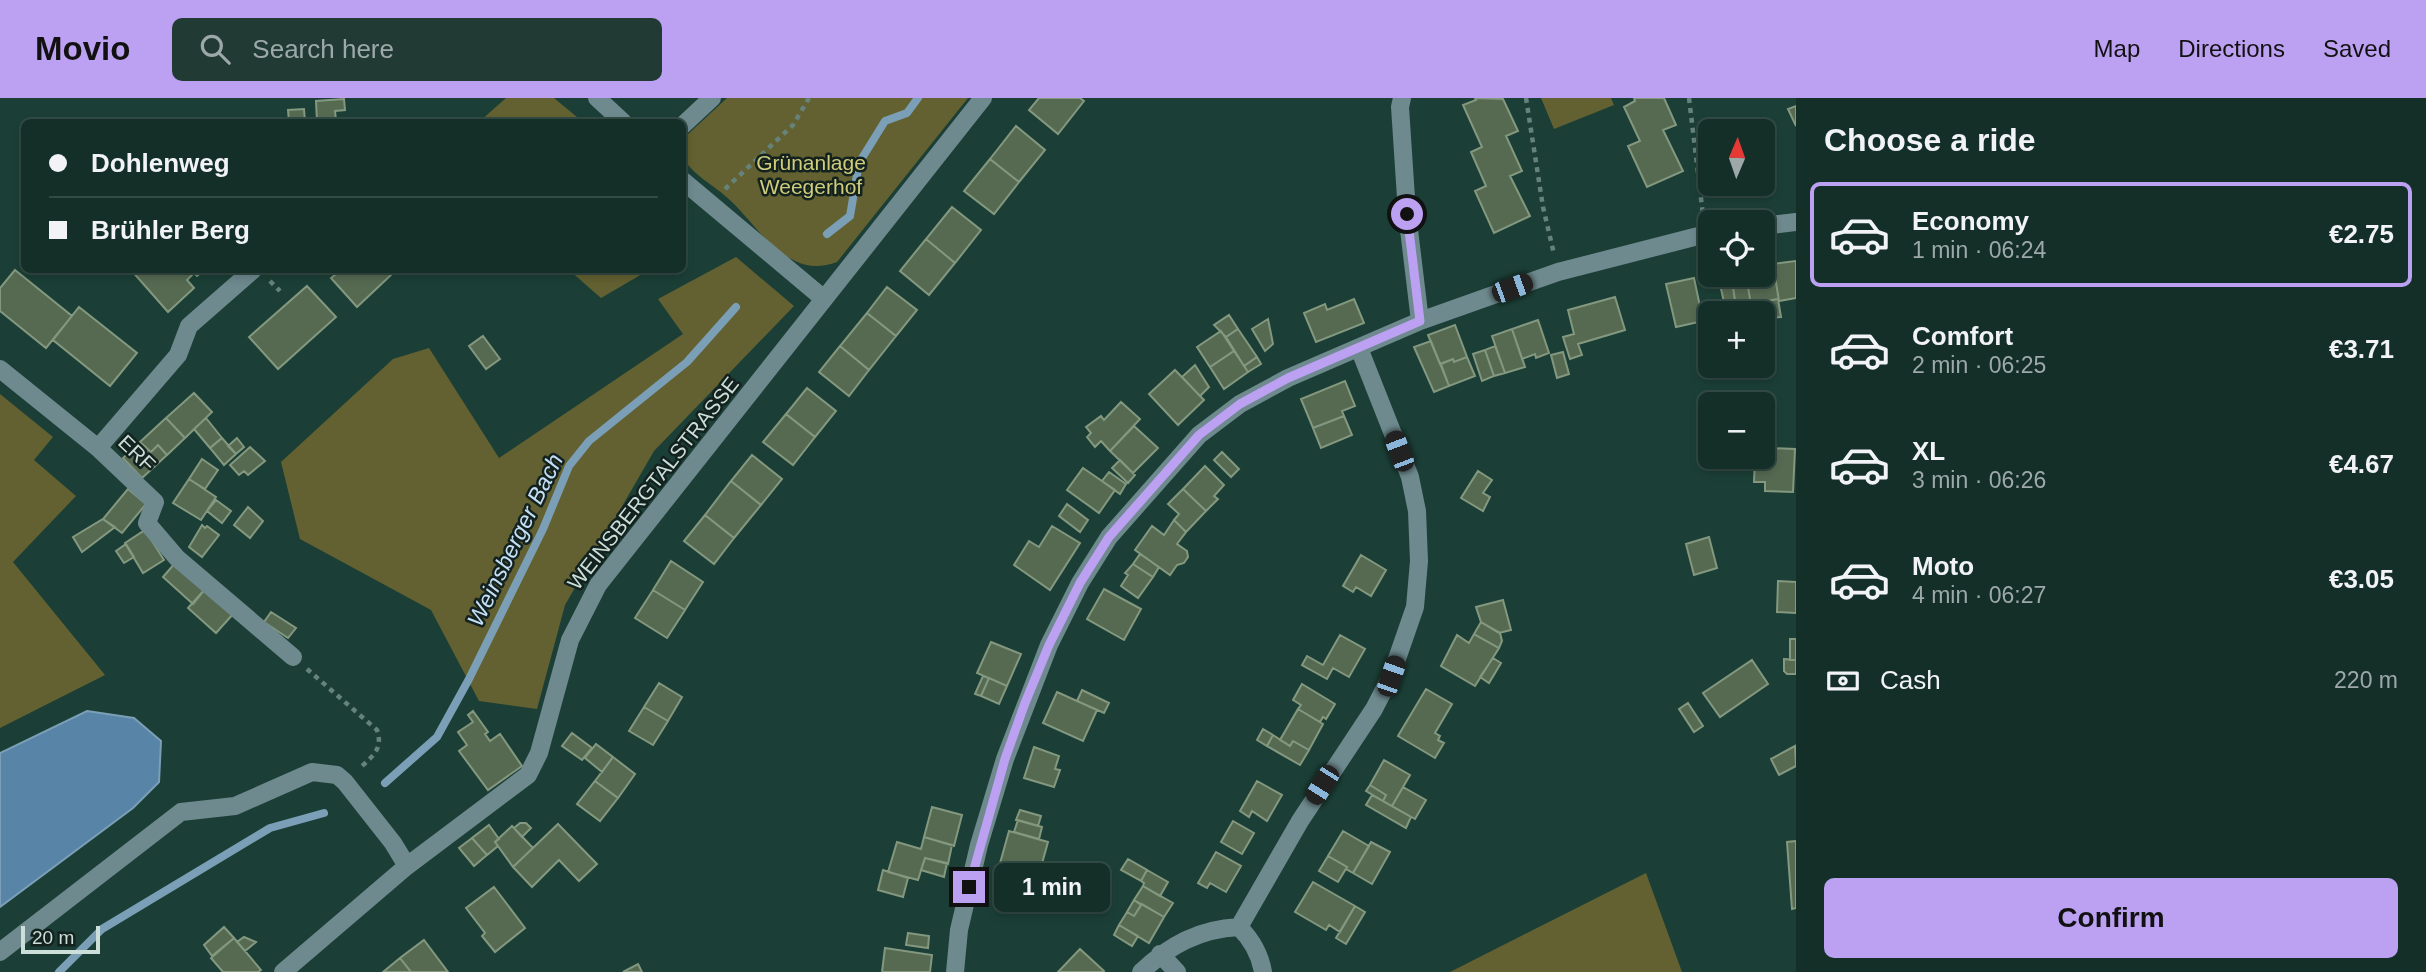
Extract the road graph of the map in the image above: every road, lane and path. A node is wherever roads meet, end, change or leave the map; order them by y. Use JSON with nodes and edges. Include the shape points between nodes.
{"nodes":[{"id":1,"x":597,"y":98,"type":"edge"},
{"id":2,"x":712,"y":98,"type":"edge"},
{"id":3,"x":809,"y":98,"type":"edge"},
{"id":4,"x":983,"y":98,"type":"edge"},
{"id":5,"x":1402,"y":98,"type":"edge"},
{"id":6,"x":1526,"y":98,"type":"edge"},
{"id":7,"x":1689,"y":98,"type":"edge"},
{"id":8,"x":620,"y":119,"type":"edge"},
{"id":9,"x":686,"y":122,"type":"edge"},
{"id":10,"x":745,"y":170,"type":"dead end"},
{"id":11,"x":1698,"y":171,"type":"edge"},
{"id":12,"x":686,"y":183,"type":"edge"},
{"id":13,"x":1796,"y":222,"type":"edge"},
{"id":14,"x":1775,"y":224,"type":"edge"},
{"id":15,"x":1698,"y":236,"type":"edge"},
{"id":16,"x":1558,"y":272,"type":"junction"},
{"id":17,"x":250,"y":273,"type":"edge"},
{"id":18,"x":824,"y":299,"type":"junction"},
{"id":19,"x":1420,"y":321,"type":"junction"},
{"id":20,"x":1360,"y":348,"type":"junction"},
{"id":21,"x":0,"y":369,"type":"edge"},
{"id":22,"x":98,"y":448,"type":"junction"},
{"id":23,"x":293,"y":657,"type":"joint"},
{"id":24,"x":345,"y":782,"type":"junction"},
{"id":25,"x":407,"y":866,"type":"junction"},
{"id":26,"x":1239,"y":927,"type":"junction"},
{"id":27,"x":0,"y":952,"type":"edge"},
{"id":28,"x":1160,"y":954,"type":"junction"},
{"id":29,"x":283,"y":972,"type":"edge"},
{"id":30,"x":955,"y":972,"type":"edge"},
{"id":31,"x":1141,"y":972,"type":"edge"},
{"id":32,"x":1177,"y":972,"type":"edge"},
{"id":33,"x":1263,"y":972,"type":"edge"}],
"edges":[{"from":1,"to":8,"type":"street"},
{"from":2,"to":9,"type":"street"},
{"from":3,"to":10,"type":"path","via":[[793,125]]},
{"from":4,"to":18,"type":"street","name":"WEINSBERGTALSTRASSE"},
{"from":5,"to":19,"type":"street","via":[[1407,214]]},
{"from":6,"to":16,"type":"path"},
{"from":7,"to":11,"type":"path"},
{"from":12,"to":18,"type":"street"},
{"from":13,"to":14,"type":"street"},
{"from":15,"to":16,"type":"street"},
{"from":16,"to":19,"type":"street"},
{"from":17,"to":22,"type":"street","name":"ERF","via":[[189,326],[178,355]]},
{"from":18,"to":25,"type":"street","name":"WEINSBERGTALSTRASSE","via":[[598,585],[570,640],[539,753],[528,775]]},
{"from":19,"to":20,"type":"street"},
{"from":20,"to":26,"type":"street","via":[[1410,477],[1419,561],[1415,607],[1374,709],[1300,821]]},
{"from":20,"to":30,"type":"street","via":[[1240,404],[1199,435],[1109,537],[1049,645],[1005,759],[959,930]]},
{"from":21,"to":22,"type":"street"},
{"from":22,"to":23,"type":"street","name":"ERF","via":[[155,502],[147,523],[177,558]]},
{"from":23,"to":24,"type":"path","via":[[377,730],[378,748]]},
{"from":24,"to":25,"type":"street"},
{"from":24,"to":27,"type":"street","via":[[337,775],[312,772],[235,806],[181,812]]},
{"from":25,"to":29,"type":"street","name":"WEINSBERGTALSTRASSE"},
{"from":26,"to":28,"type":"street","via":[[1216,928]]},
{"from":26,"to":33,"type":"street","via":[[1251,939]]},
{"from":28,"to":31,"type":"street"},
{"from":28,"to":32,"type":"street"}]}
